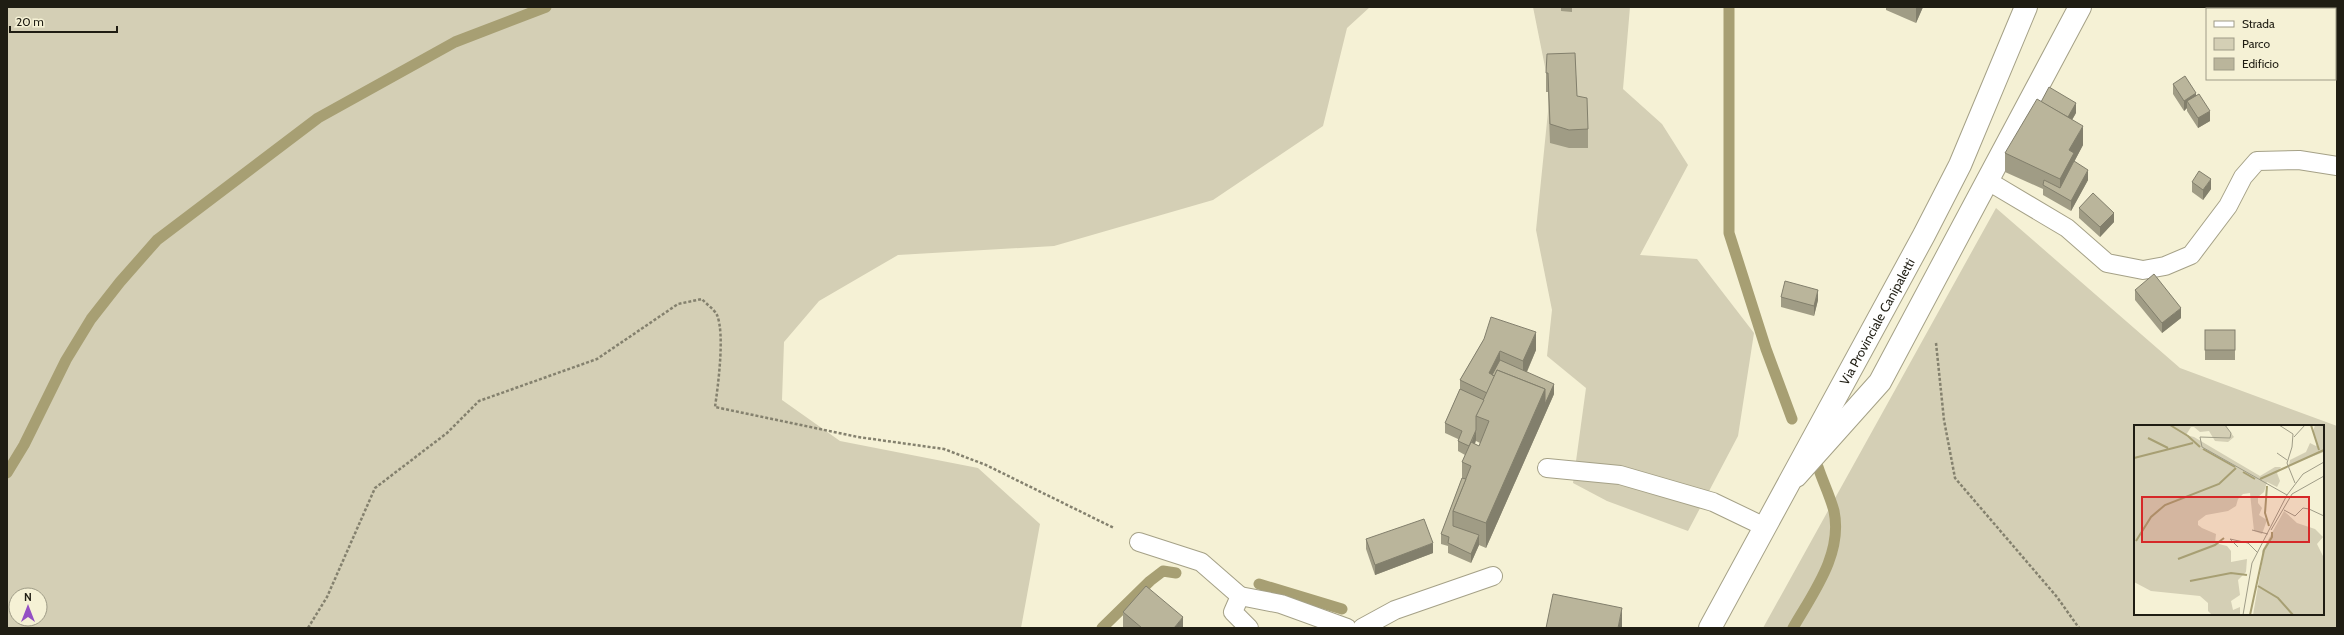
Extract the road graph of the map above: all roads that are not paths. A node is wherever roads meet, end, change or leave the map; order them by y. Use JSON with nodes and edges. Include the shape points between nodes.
{"nodes":[{"id":1,"x":2026,"y":7,"type":"edge"},
{"id":2,"x":2080,"y":7,"type":"edge"},
{"id":3,"x":2337,"y":166,"type":"edge"},
{"id":4,"x":1988,"y":182,"type":"junction"},
{"id":5,"x":1547,"y":468,"type":"dead end"},
{"id":6,"x":1789,"y":483,"type":"junction"},
{"id":7,"x":1765,"y":527,"type":"junction"},
{"id":8,"x":1139,"y":542,"type":"road end"},
{"id":9,"x":1493,"y":576,"type":"dead end"},
{"id":10,"x":1240,"y":596,"type":"junction"},
{"id":11,"x":1249,"y":628,"type":"edge"},
{"id":12,"x":1347,"y":628,"type":"edge"},
{"id":13,"x":1362,"y":628,"type":"edge"},
{"id":14,"x":1710,"y":628,"type":"edge"}],
"edges":[{"from":1,"to":6,"type":"main road","name":"Via Provinciale Canipaletti","via":[[1960,165]]},
{"from":2,"to":4,"type":"main road"},
{"from":3,"to":4,"type":"lane","via":[[2299,160],[2256,161],[2243,177],[2228,206],[2191,255],[2165,266],[2143,270],[2107,264],[2067,228]]},
{"from":4,"to":6,"type":"main road","via":[[1880,382]]},
{"from":5,"to":7,"type":"lane","via":[[1620,475],[1713,502]]},
{"from":6,"to":7,"type":"main road","name":"Via Provinciale Canipaletti"},
{"from":7,"to":14,"type":"main road","name":"Via Provinciale Canipaletti"},
{"from":8,"to":10,"type":"lane","via":[[1202,562]]},
{"from":9,"to":13,"type":"lane","via":[[1395,610]]},
{"from":10,"to":11,"type":"lane","via":[[1233,612]]},
{"from":10,"to":12,"type":"lane","via":[[1281,604]]}]}
